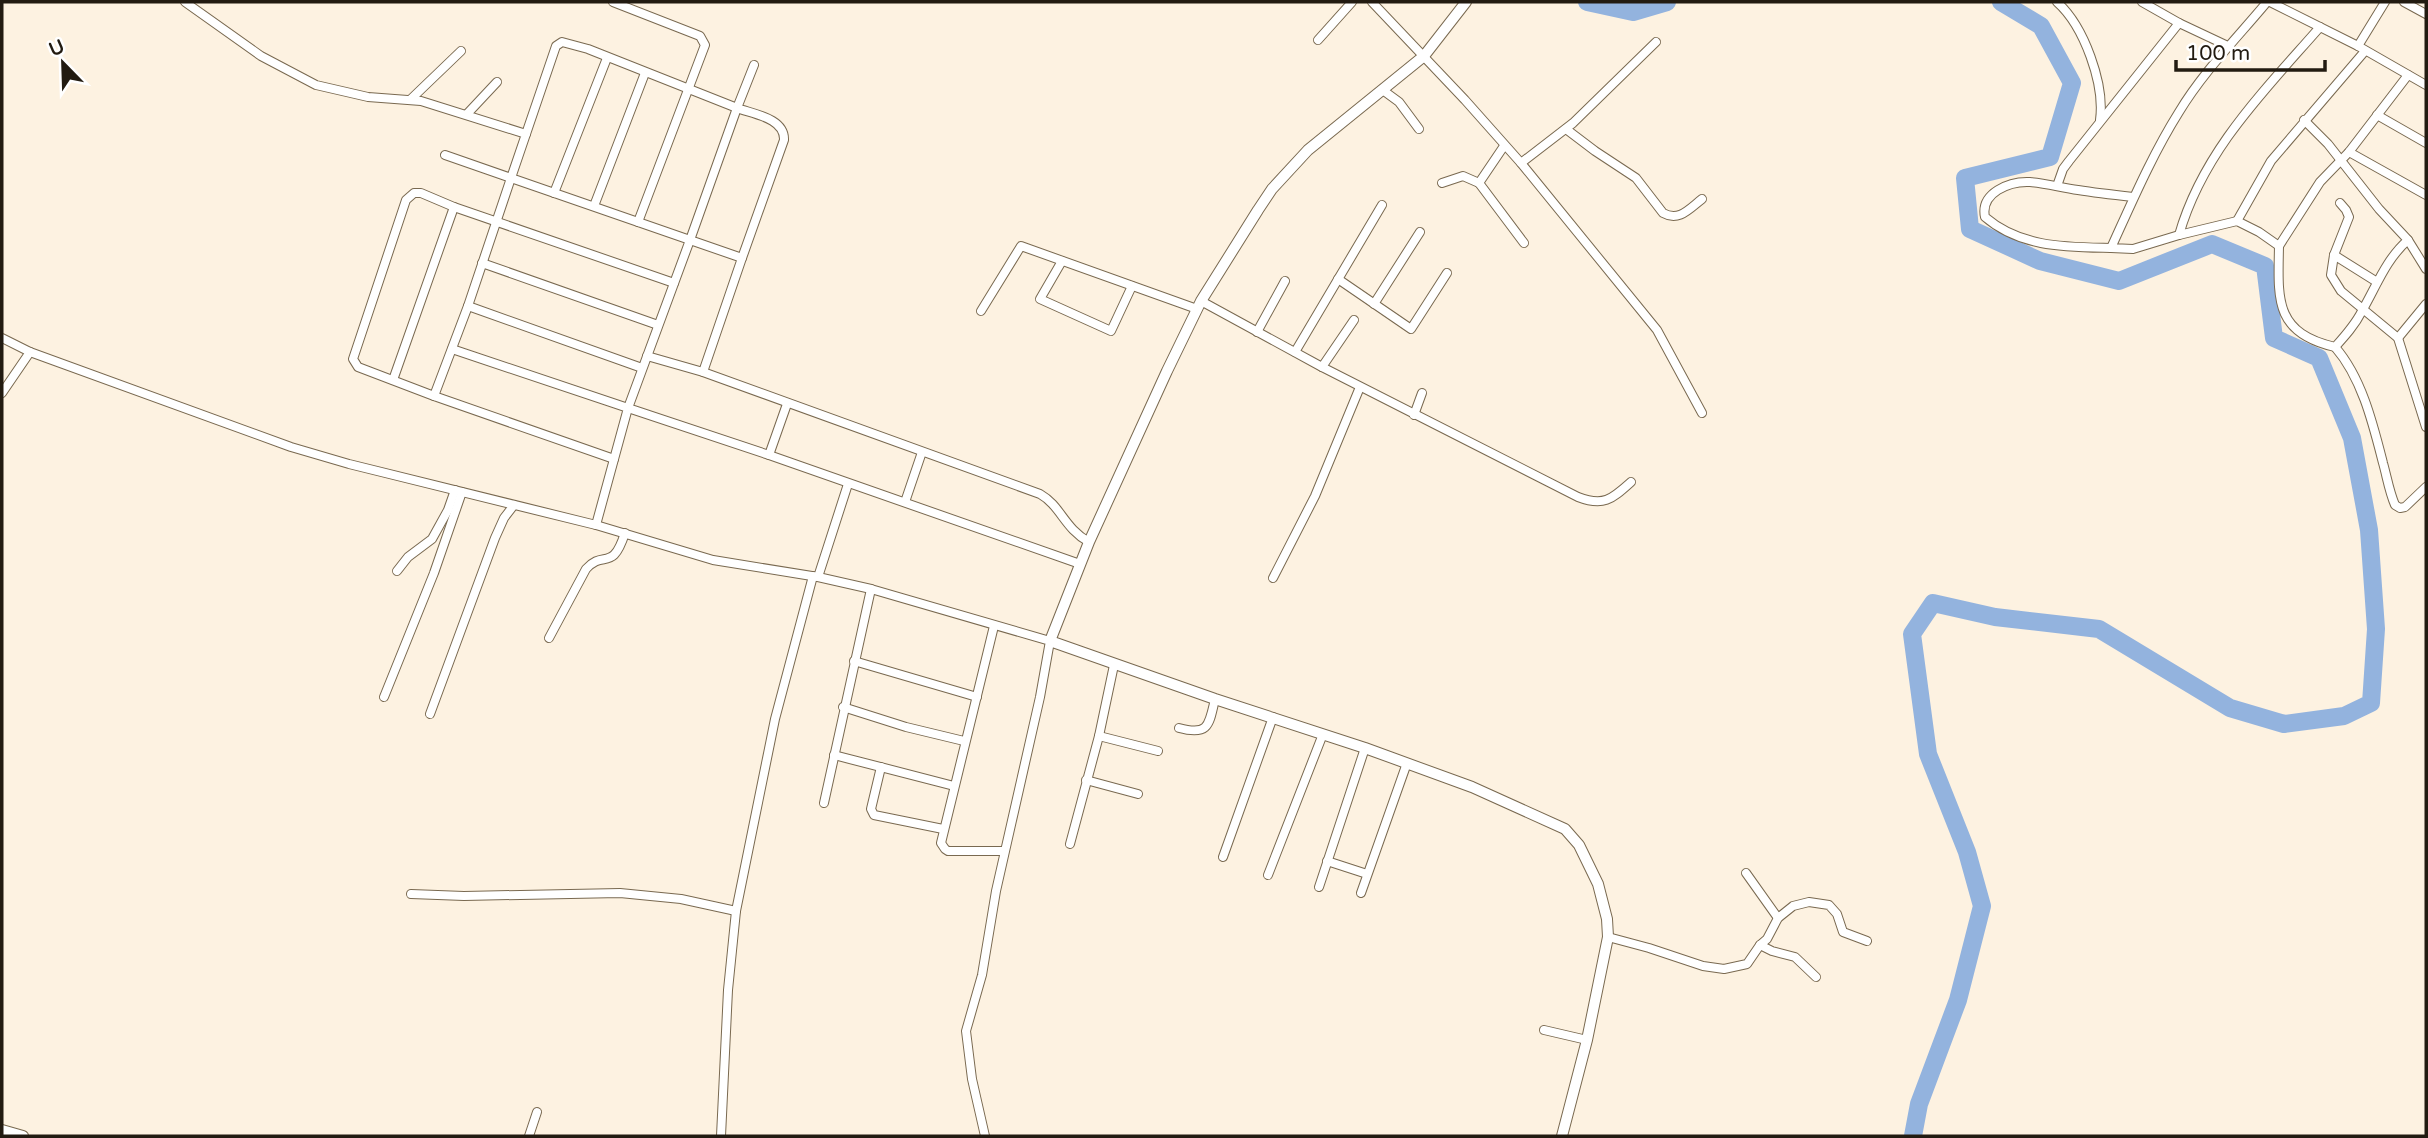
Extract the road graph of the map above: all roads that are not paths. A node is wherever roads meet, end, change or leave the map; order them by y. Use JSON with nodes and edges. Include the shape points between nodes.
{"nodes":[{"id":1,"x":185,"y":2,"type":"edge"},
{"id":2,"x":613,"y":2,"type":"edge"},
{"id":3,"x":1352,"y":2,"type":"edge"},
{"id":4,"x":1372,"y":2,"type":"edge"},
{"id":5,"x":1466,"y":2,"type":"edge"},
{"id":6,"x":2057,"y":2,"type":"edge"},
{"id":7,"x":2142,"y":2,"type":"edge"},
{"id":8,"x":2269,"y":2,"type":"edge"},
{"id":9,"x":2385,"y":2,"type":"edge"},
{"id":10,"x":2404,"y":2,"type":"edge"},
{"id":11,"x":2426,"y":14,"type":"edge"},
{"id":12,"x":2179,"y":23,"type":"junction"},
{"id":13,"x":2320,"y":27,"type":"junction"},
{"id":14,"x":1318,"y":40,"type":"dead end"},
{"id":15,"x":1656,"y":43,"type":"dead end"},
{"id":16,"x":2230,"y":47,"type":"junction"},
{"id":17,"x":2362,"y":48,"type":"junction"},
{"id":18,"x":461,"y":51,"type":"dead end"},
{"id":19,"x":1424,"y":56,"type":"junction"},
{"id":20,"x":607,"y":58,"type":"junction"},
{"id":21,"x":754,"y":65,"type":"dead end"},
{"id":22,"x":645,"y":74,"type":"junction"},
{"id":23,"x":2408,"y":75,"type":"junction"},
{"id":24,"x":497,"y":82,"type":"dead end"},
{"id":25,"x":2426,"y":85,"type":"edge"},
{"id":26,"x":688,"y":88,"type":"junction"},
{"id":27,"x":1384,"y":91,"type":"junction"},
{"id":28,"x":411,"y":99,"type":"junction"},
{"id":29,"x":737,"y":108,"type":"junction"},
{"id":30,"x":467,"y":114,"type":"junction"},
{"id":31,"x":2377,"y":115,"type":"junction"},
{"id":32,"x":2304,"y":120,"type":"junction"},
{"id":33,"x":2100,"y":123,"type":"junction"},
{"id":34,"x":1419,"y":129,"type":"dead end"},
{"id":35,"x":1566,"y":129,"type":"junction"},
{"id":36,"x":526,"y":134,"type":"junction"},
{"id":37,"x":2426,"y":144,"type":"edge"},
{"id":38,"x":1503,"y":146,"type":"junction"},
{"id":39,"x":2348,"y":152,"type":"junction"},
{"id":40,"x":445,"y":155,"type":"dead end"},
{"id":41,"x":2341,"y":160,"type":"junction"},
{"id":42,"x":1521,"y":163,"type":"junction"},
{"id":43,"x":511,"y":178,"type":"junction"},
{"id":44,"x":1442,"y":183,"type":"dead end"},
{"id":45,"x":1479,"y":183,"type":"junction"},
{"id":46,"x":2057,"y":186,"type":"junction"},
{"id":47,"x":554,"y":192,"type":"junction"},
{"id":48,"x":2426,"y":195,"type":"edge"},
{"id":49,"x":2133,"y":197,"type":"junction"},
{"id":50,"x":1702,"y":200,"type":"dead end"},
{"id":51,"x":2340,"y":203,"type":"dead end"},
{"id":52,"x":1382,"y":205,"type":"dead end"},
{"id":53,"x":594,"y":206,"type":"junction"},
{"id":54,"x":454,"y":207,"type":"junction"},
{"id":55,"x":495,"y":220,"type":"junction"},
{"id":56,"x":638,"y":222,"type":"junction"},
{"id":57,"x":2238,"y":222,"type":"junction"},
{"id":58,"x":1420,"y":232,"type":"dead end"},
{"id":59,"x":2179,"y":235,"type":"junction"},
{"id":60,"x":690,"y":240,"type":"junction"},
{"id":61,"x":2408,"y":240,"type":"junction"},
{"id":62,"x":1524,"y":243,"type":"dead end"},
{"id":63,"x":2279,"y":246,"type":"junction"},
{"id":64,"x":2111,"y":248,"type":"junction"},
{"id":65,"x":2334,"y":255,"type":"junction"},
{"id":66,"x":742,"y":258,"type":"junction"},
{"id":67,"x":1062,"y":261,"type":"junction"},
{"id":68,"x":482,"y":263,"type":"junction"},
{"id":69,"x":2426,"y":269,"type":"edge"},
{"id":70,"x":1447,"y":273,"type":"dead end"},
{"id":71,"x":1338,"y":279,"type":"junction"},
{"id":72,"x":1285,"y":281,"type":"dead end"},
{"id":73,"x":2377,"y":282,"type":"junction"},
{"id":74,"x":674,"y":283,"type":"junction"},
{"id":75,"x":1132,"y":286,"type":"junction"},
{"id":76,"x":1374,"y":304,"type":"junction"},
{"id":77,"x":2426,"y":304,"type":"edge"},
{"id":78,"x":1199,"y":305,"type":"junction"},
{"id":79,"x":468,"y":306,"type":"junction"},
{"id":80,"x":2364,"y":309,"type":"junction"},
{"id":81,"x":981,"y":311,"type":"dead end"},
{"id":82,"x":1354,"y":320,"type":"dead end"},
{"id":83,"x":658,"y":325,"type":"junction"},
{"id":84,"x":1257,"y":332,"type":"junction"},
{"id":85,"x":2,"y":338,"type":"edge"},
{"id":86,"x":2398,"y":338,"type":"junction"},
{"id":87,"x":2335,"y":347,"type":"junction"},
{"id":88,"x":452,"y":349,"type":"junction"},
{"id":89,"x":30,"y":352,"type":"junction"},
{"id":90,"x":1294,"y":352,"type":"junction"},
{"id":91,"x":647,"y":356,"type":"junction"},
{"id":92,"x":642,"y":368,"type":"junction"},
{"id":93,"x":1322,"y":368,"type":"junction"},
{"id":94,"x":703,"y":372,"type":"junction"},
{"id":95,"x":393,"y":380,"type":"junction"},
{"id":96,"x":1360,"y":387,"type":"junction"},
{"id":97,"x":2,"y":393,"type":"edge"},
{"id":98,"x":1422,"y":393,"type":"dead end"},
{"id":99,"x":434,"y":396,"type":"junction"},
{"id":100,"x":787,"y":404,"type":"junction"},
{"id":101,"x":628,"y":408,"type":"junction"},
{"id":102,"x":1702,"y":413,"type":"dead end"},
{"id":103,"x":1413,"y":415,"type":"junction"},
{"id":104,"x":2426,"y":427,"type":"edge"},
{"id":105,"x":922,"y":452,"type":"junction"},
{"id":106,"x":769,"y":455,"type":"junction"},
{"id":107,"x":614,"y":459,"type":"junction"},
{"id":108,"x":1631,"y":482,"type":"dead end"},
{"id":109,"x":848,"y":484,"type":"junction"},
{"id":110,"x":2426,"y":487,"type":"edge"},
{"id":111,"x":458,"y":491,"type":"junction"},
{"id":112,"x":905,"y":502,"type":"junction"},
{"id":113,"x":514,"y":505,"type":"junction"},
{"id":114,"x":596,"y":526,"type":"junction"},
{"id":115,"x":625,"y":533,"type":"junction"},
{"id":116,"x":1089,"y":542,"type":"junction"},
{"id":117,"x":1080,"y":564,"type":"junction"},
{"id":118,"x":397,"y":571,"type":"dead end"},
{"id":119,"x":816,"y":577,"type":"junction"},
{"id":120,"x":1273,"y":578,"type":"dead end"},
{"id":121,"x":871,"y":589,"type":"junction"},
{"id":122,"x":994,"y":626,"type":"junction"},
{"id":123,"x":549,"y":638,"type":"dead end"},
{"id":124,"x":1050,"y":641,"type":"junction"},
{"id":125,"x":854,"y":661,"type":"junction"},
{"id":126,"x":1114,"y":665,"type":"junction"},
{"id":127,"x":384,"y":697,"type":"dead end"},
{"id":128,"x":977,"y":697,"type":"junction"},
{"id":129,"x":1215,"y":699,"type":"junction"},
{"id":130,"x":843,"y":707,"type":"junction"},
{"id":131,"x":430,"y":714,"type":"dead end"},
{"id":132,"x":1273,"y":717,"type":"junction"},
{"id":133,"x":1179,"y":729,"type":"dead end"},
{"id":134,"x":1323,"y":734,"type":"junction"},
{"id":135,"x":1099,"y":736,"type":"junction"},
{"id":136,"x":964,"y":741,"type":"junction"},
{"id":137,"x":1365,"y":748,"type":"junction"},
{"id":138,"x":1158,"y":751,"type":"dead end"},
{"id":139,"x":834,"y":755,"type":"junction"},
{"id":140,"x":1407,"y":763,"type":"junction"},
{"id":141,"x":881,"y":767,"type":"junction"},
{"id":142,"x":1086,"y":780,"type":"junction"},
{"id":143,"x":954,"y":786,"type":"junction"},
{"id":144,"x":1138,"y":794,"type":"dead end"},
{"id":145,"x":824,"y":803,"type":"dead end"},
{"id":146,"x":943,"y":829,"type":"junction"},
{"id":147,"x":1070,"y":844,"type":"dead end"},
{"id":148,"x":1004,"y":851,"type":"junction"},
{"id":149,"x":1223,"y":857,"type":"dead end"},
{"id":150,"x":1327,"y":861,"type":"junction"},
{"id":151,"x":1746,"y":873,"type":"dead end"},
{"id":152,"x":1367,"y":874,"type":"junction"},
{"id":153,"x":1268,"y":875,"type":"dead end"},
{"id":154,"x":1318,"y":887,"type":"dead end"},
{"id":155,"x":1361,"y":893,"type":"dead end"},
{"id":156,"x":411,"y":894,"type":"dead end"},
{"id":157,"x":737,"y":911,"type":"junction"},
{"id":158,"x":1778,"y":918,"type":"junction"},
{"id":159,"x":1608,"y":937,"type":"junction"},
{"id":160,"x":1867,"y":941,"type":"dead end"},
{"id":161,"x":1760,"y":945,"type":"junction"},
{"id":162,"x":1816,"y":977,"type":"dead end"},
{"id":163,"x":1544,"y":1030,"type":"dead end"},
{"id":164,"x":1587,"y":1040,"type":"junction"},
{"id":165,"x":537,"y":1112,"type":"dead end"},
{"id":166,"x":2,"y":1130,"type":"edge"},
{"id":167,"x":23,"y":1136,"type":"edge"},
{"id":168,"x":529,"y":1136,"type":"edge"},
{"id":169,"x":721,"y":1136,"type":"edge"},
{"id":170,"x":985,"y":1136,"type":"edge"},
{"id":171,"x":1562,"y":1136,"type":"edge"}],
"edges":[{"from":1,"to":28,"type":"street","via":[[261,56],[316,85],[368,97]]},
{"from":2,"to":26,"type":"street","via":[[700,36],[705,45]]},
{"from":3,"to":14,"type":"street"},
{"from":4,"to":19,"type":"street"},
{"from":5,"to":19,"type":"street"},
{"from":6,"to":33,"type":"street","via":[[2074,23],[2099,82]]},
{"from":7,"to":12,"type":"street"},
{"from":8,"to":13,"type":"street"},
{"from":8,"to":16,"type":"street"},
{"from":9,"to":17,"type":"street"},
{"from":10,"to":11,"type":"street"},
{"from":12,"to":16,"type":"street"},
{"from":12,"to":33,"type":"street"},
{"from":13,"to":17,"type":"street"},
{"from":13,"to":59,"type":"street","via":[[2245,111],[2206,169]]},
{"from":15,"to":35,"type":"street"},
{"from":16,"to":49,"type":"street","via":[[2179,112]]},
{"from":17,"to":23,"type":"street"},
{"from":17,"to":32,"type":"street"},
{"from":18,"to":28,"type":"street"},
{"from":19,"to":27,"type":"street"},
{"from":19,"to":38,"type":"street"},
{"from":20,"to":22,"type":"street"},
{"from":20,"to":36,"type":"street","via":[[567,42],[559,44]]},
{"from":20,"to":47,"type":"street"},
{"from":21,"to":29,"type":"street"},
{"from":22,"to":26,"type":"street"},
{"from":22,"to":53,"type":"street"},
{"from":23,"to":25,"type":"street"},
{"from":23,"to":31,"type":"street"},
{"from":24,"to":30,"type":"street"},
{"from":26,"to":29,"type":"street"},
{"from":26,"to":56,"type":"street"},
{"from":27,"to":34,"type":"street","via":[[1399,102]]},
{"from":27,"to":78,"type":"street","via":[[1289,169],[1258,209]]},
{"from":28,"to":30,"type":"street"},
{"from":29,"to":60,"type":"street"},
{"from":29,"to":66,"type":"street","via":[[773,121],[785,134]]},
{"from":30,"to":36,"type":"street"},
{"from":31,"to":37,"type":"street"},
{"from":31,"to":39,"type":"street"},
{"from":32,"to":41,"type":"street"},
{"from":32,"to":57,"type":"street","via":[[2271,161]]},
{"from":33,"to":46,"type":"street","via":[[2063,169]]},
{"from":35,"to":42,"type":"street"},
{"from":35,"to":50,"type":"street","via":[[1636,178],[1663,213],[1678,217]]},
{"from":36,"to":43,"type":"street"},
{"from":38,"to":42,"type":"street"},
{"from":38,"to":45,"type":"street"},
{"from":39,"to":41,"type":"street"},
{"from":39,"to":48,"type":"street"},
{"from":40,"to":43,"type":"street"},
{"from":41,"to":61,"type":"street"},
{"from":41,"to":63,"type":"street","via":[[2307,200]]},
{"from":42,"to":102,"type":"street","via":[[1657,330]]},
{"from":43,"to":47,"type":"street"},
{"from":43,"to":55,"type":"street"},
{"from":44,"to":45,"type":"street","via":[[1463,176]]},
{"from":45,"to":62,"type":"street"},
{"from":46,"to":49,"type":"street"},
{"from":46,"to":64,"type":"street","via":[[2028,182],[2004,187],[1986,202],[1985,217],[2005,232],[2040,244]]},
{"from":47,"to":53,"type":"street"},
{"from":49,"to":64,"type":"street"},
{"from":51,"to":65,"type":"street","via":[[2349,217]]},
{"from":52,"to":71,"type":"street"},
{"from":53,"to":56,"type":"street"},
{"from":54,"to":55,"type":"street"},
{"from":54,"to":95,"type":"street"},
{"from":54,"to":95,"type":"street","via":[[421,193],[406,200],[353,359],[358,367]]},
{"from":55,"to":68,"type":"street"},
{"from":55,"to":74,"type":"street"},
{"from":56,"to":60,"type":"street"},
{"from":57,"to":59,"type":"street"},
{"from":57,"to":63,"type":"street"},
{"from":58,"to":76,"type":"street"},
{"from":59,"to":64,"type":"street","via":[[2133,249]]},
{"from":60,"to":66,"type":"street"},
{"from":60,"to":74,"type":"street"},
{"from":61,"to":69,"type":"street"},
{"from":61,"to":73,"type":"street"},
{"from":63,"to":87,"type":"street","via":[[2282,311],[2310,339]]},
{"from":65,"to":73,"type":"street"},
{"from":65,"to":80,"type":"street","via":[[2331,275],[2341,291]]},
{"from":66,"to":94,"type":"street"},
{"from":67,"to":75,"type":"street"},
{"from":67,"to":75,"type":"street","via":[[1040,299],[1111,331]]},
{"from":67,"to":81,"type":"street","via":[[1021,247]]},
{"from":68,"to":79,"type":"street"},
{"from":68,"to":83,"type":"street"},
{"from":70,"to":76,"type":"street","via":[[1411,329]]},
{"from":71,"to":76,"type":"street"},
{"from":71,"to":90,"type":"street"},
{"from":72,"to":84,"type":"street"},
{"from":73,"to":80,"type":"street"},
{"from":74,"to":83,"type":"street"},
{"from":75,"to":78,"type":"street"},
{"from":77,"to":86,"type":"street"},
{"from":78,"to":84,"type":"street"},
{"from":78,"to":116,"type":"street"},
{"from":79,"to":88,"type":"street"},
{"from":79,"to":92,"type":"street"},
{"from":80,"to":86,"type":"street"},
{"from":80,"to":87,"type":"street"},
{"from":82,"to":93,"type":"street"},
{"from":83,"to":91,"type":"street"},
{"from":84,"to":90,"type":"street"},
{"from":85,"to":89,"type":"street"},
{"from":86,"to":104,"type":"street"},
{"from":87,"to":110,"type":"street","via":[[2356,379],[2395,505],[2405,507]]},
{"from":88,"to":99,"type":"street"},
{"from":88,"to":101,"type":"street"},
{"from":89,"to":97,"type":"street"},
{"from":89,"to":111,"type":"street","via":[[291,447]]},
{"from":90,"to":93,"type":"street"},
{"from":91,"to":92,"type":"street"},
{"from":91,"to":94,"type":"street"},
{"from":92,"to":101,"type":"street"},
{"from":93,"to":96,"type":"street"},
{"from":94,"to":100,"type":"street"},
{"from":95,"to":99,"type":"street"},
{"from":96,"to":103,"type":"street"},
{"from":96,"to":120,"type":"street","via":[[1315,496]]},
{"from":98,"to":103,"type":"street"},
{"from":99,"to":107,"type":"street"},
{"from":100,"to":105,"type":"street"},
{"from":100,"to":106,"type":"street"},
{"from":101,"to":106,"type":"street"},
{"from":101,"to":107,"type":"street"},
{"from":103,"to":108,"type":"street","via":[[1594,503],[1611,498]]},
{"from":105,"to":112,"type":"street"},
{"from":105,"to":116,"type":"street","via":[[1040,494]]},
{"from":106,"to":109,"type":"street"},
{"from":107,"to":114,"type":"street"},
{"from":109,"to":112,"type":"street"},
{"from":109,"to":119,"type":"street"},
{"from":111,"to":113,"type":"street"},
{"from":111,"to":118,"type":"street","via":[[432,539]]},
{"from":111,"to":127,"type":"street","via":[[434,573]]},
{"from":112,"to":117,"type":"street"},
{"from":113,"to":114,"type":"street"},
{"from":113,"to":131,"type":"street","via":[[495,538]]},
{"from":114,"to":115,"type":"street"},
{"from":115,"to":119,"type":"street","via":[[713,560]]},
{"from":115,"to":123,"type":"street","via":[[618,554],[586,569]]},
{"from":116,"to":117,"type":"street"},
{"from":117,"to":124,"type":"street"},
{"from":119,"to":121,"type":"street"},
{"from":119,"to":157,"type":"street","via":[[775,719]]},
{"from":121,"to":122,"type":"street"},
{"from":121,"to":125,"type":"street"},
{"from":122,"to":124,"type":"street"},
{"from":122,"to":128,"type":"street"},
{"from":124,"to":126,"type":"street"},
{"from":124,"to":148,"type":"street"},
{"from":125,"to":128,"type":"street"},
{"from":125,"to":130,"type":"street"},
{"from":126,"to":129,"type":"street"},
{"from":126,"to":135,"type":"street"},
{"from":128,"to":136,"type":"street"},
{"from":129,"to":132,"type":"street"},
{"from":129,"to":133,"type":"street","via":[[1210,722],[1203,730]]},
{"from":130,"to":136,"type":"street"},
{"from":130,"to":139,"type":"street"},
{"from":132,"to":134,"type":"street"},
{"from":132,"to":149,"type":"street"},
{"from":134,"to":137,"type":"street"},
{"from":134,"to":153,"type":"street"},
{"from":135,"to":138,"type":"street"},
{"from":135,"to":142,"type":"street"},
{"from":136,"to":143,"type":"street"},
{"from":137,"to":140,"type":"street"},
{"from":137,"to":150,"type":"street"},
{"from":139,"to":141,"type":"street"},
{"from":139,"to":145,"type":"street"},
{"from":140,"to":152,"type":"street"},
{"from":140,"to":159,"type":"street","via":[[1565,829],[1579,845],[1598,884]]},
{"from":141,"to":143,"type":"street"},
{"from":141,"to":146,"type":"street","via":[[871,808],[874,816]]},
{"from":142,"to":144,"type":"street"},
{"from":142,"to":147,"type":"street"},
{"from":143,"to":146,"type":"street"},
{"from":146,"to":148,"type":"street","via":[[944,849]]},
{"from":148,"to":170,"type":"street","via":[[982,975],[966,1031]]},
{"from":150,"to":152,"type":"street"},
{"from":150,"to":154,"type":"street"},
{"from":151,"to":158,"type":"street"},
{"from":152,"to":155,"type":"street"},
{"from":156,"to":157,"type":"street","via":[[620,893]]},
{"from":157,"to":169,"type":"street"},
{"from":158,"to":160,"type":"street","via":[[1793,906],[1818,902],[1834,910],[1843,932]]},
{"from":158,"to":161,"type":"street"},
{"from":159,"to":161,"type":"street","via":[[1713,969],[1747,964]]},
{"from":159,"to":164,"type":"street"},
{"from":161,"to":162,"type":"street","via":[[1795,957]]},
{"from":163,"to":164,"type":"street"},
{"from":164,"to":171,"type":"street"},
{"from":165,"to":168,"type":"street"},
{"from":166,"to":167,"type":"street"}]}
